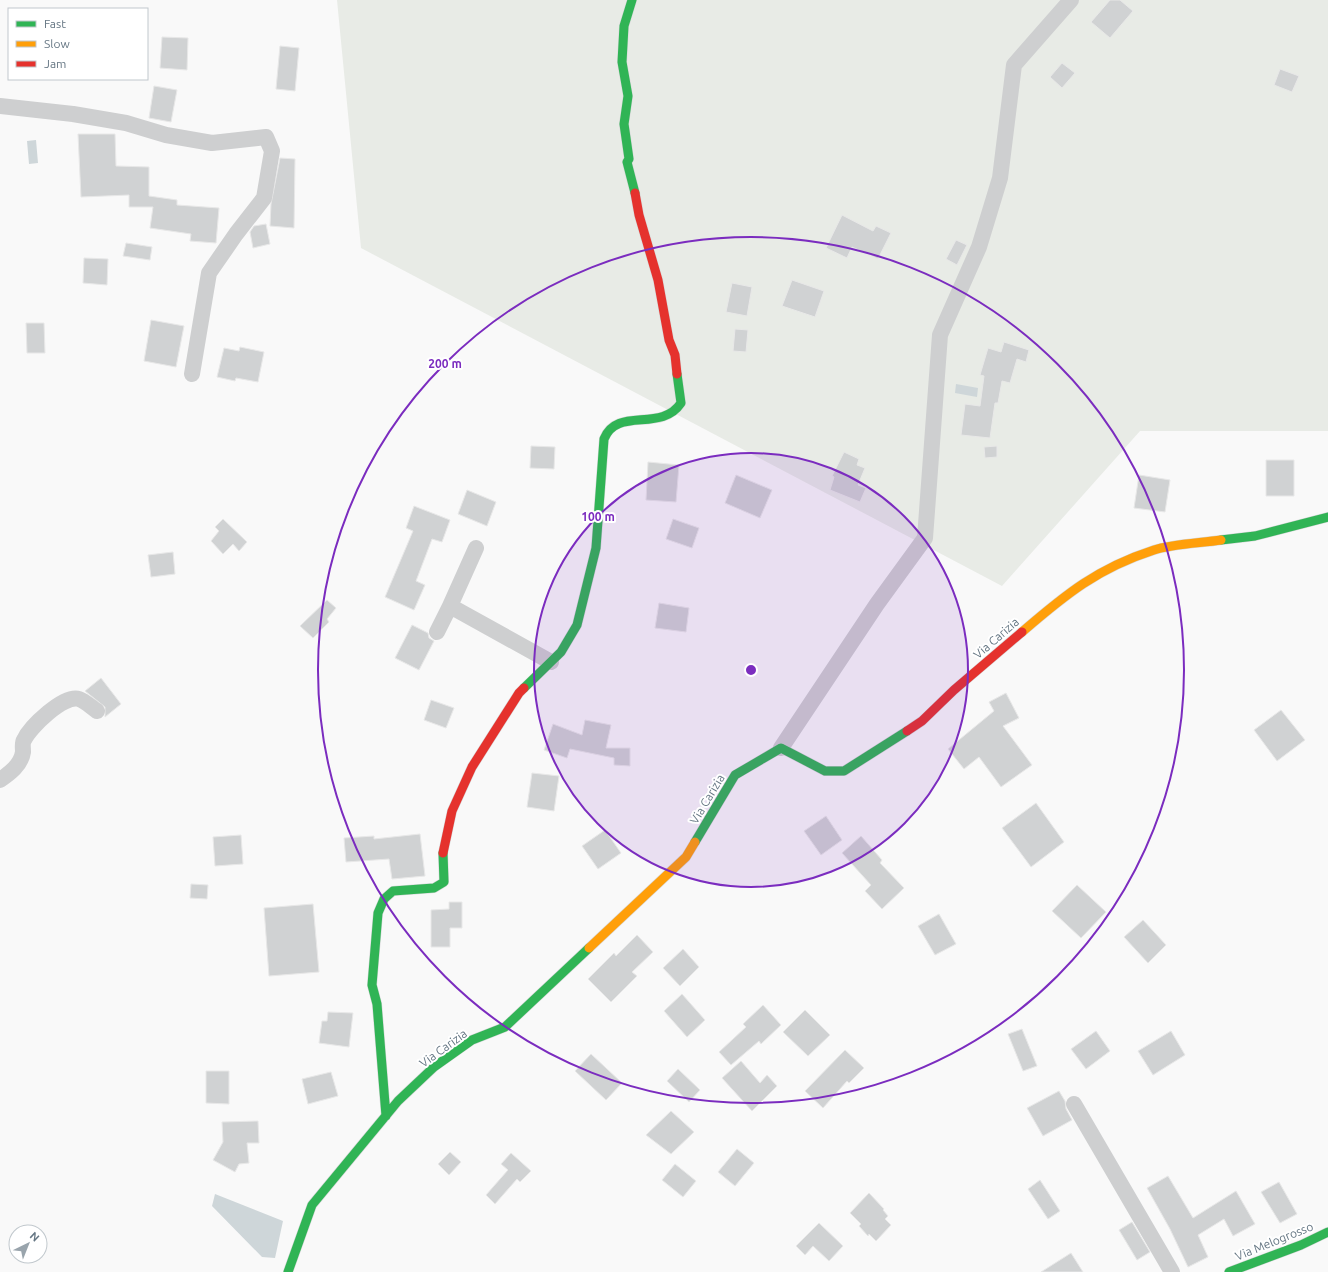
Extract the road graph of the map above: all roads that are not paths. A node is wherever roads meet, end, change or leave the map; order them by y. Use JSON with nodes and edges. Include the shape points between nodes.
{"nodes":[{"id":1,"x":632,"y":0,"type":"edge"},
{"id":2,"x":1071,"y":0,"type":"edge"},
{"id":3,"x":0,"y":106,"type":"edge"},
{"id":4,"x":192,"y":374,"type":"dead end"},
{"id":5,"x":1328,"y":517,"type":"edge"},
{"id":6,"x":476,"y":548,"type":"dead end"},
{"id":7,"x":450,"y":606,"type":"junction"},
{"id":8,"x":437,"y":632,"type":"dead end"},
{"id":9,"x":551,"y":662,"type":"junction"},
{"id":10,"x":97,"y":711,"type":"dead end"},
{"id":11,"x":781,"y":748,"type":"junction"},
{"id":12,"x":0,"y":780,"type":"edge"},
{"id":13,"x":1074,"y":1104,"type":"dead end"},
{"id":14,"x":386,"y":1116,"type":"junction"},
{"id":15,"x":1328,"y":1232,"type":"edge"},
{"id":16,"x":288,"y":1272,"type":"edge"},
{"id":17,"x":1172,"y":1272,"type":"edge"},
{"id":18,"x":1229,"y":1272,"type":"edge"}],
"edges":[{"from":1,"to":9,"type":"street","via":[[624,26],[622,62],[628,96],[624,124],[629,158],[627,162],[658,280],[669,340],[675,355],[681,403],[677,409],[660,418],[622,421],[608,429],[604,439],[596,548],[577,625],[561,652]]},
{"from":2,"to":11,"type":"street","via":[[1014,65],[1000,178],[979,247],[940,335],[925,538],[877,604]]},
{"from":3,"to":4,"type":"street","via":[[126,123],[166,135],[212,143],[266,138],[272,151],[264,198],[209,273]]},
{"from":5,"to":11,"type":"street","name":"Via Carizia","via":[[1255,536],[1154,549],[1101,571],[1066,594],[954,690],[922,721],[844,771],[825,770]]},
{"from":6,"to":7,"type":"street"},
{"from":7,"to":8,"type":"street"},
{"from":7,"to":9,"type":"street"},
{"from":9,"to":14,"type":"street","via":[[519,693],[472,767],[452,811],[443,849],[444,882],[434,888],[393,891],[384,899],[378,913],[372,985],[377,1004]]},
{"from":10,"to":12,"type":"street","via":[[79,699],[67,699],[59,703],[29,733],[23,741],[20,762]]},
{"from":11,"to":14,"type":"street","name":"Via Carizia","via":[[735,775],[686,857],[551,986],[505,1027],[472,1040],[434,1066]]},
{"from":13,"to":17,"type":"street"},
{"from":14,"to":16,"type":"street","name":"Via Carizia","via":[[312,1205]]},
{"from":15,"to":18,"type":"street","name":"Via Melogrosso","via":[[1301,1246]]}]}
